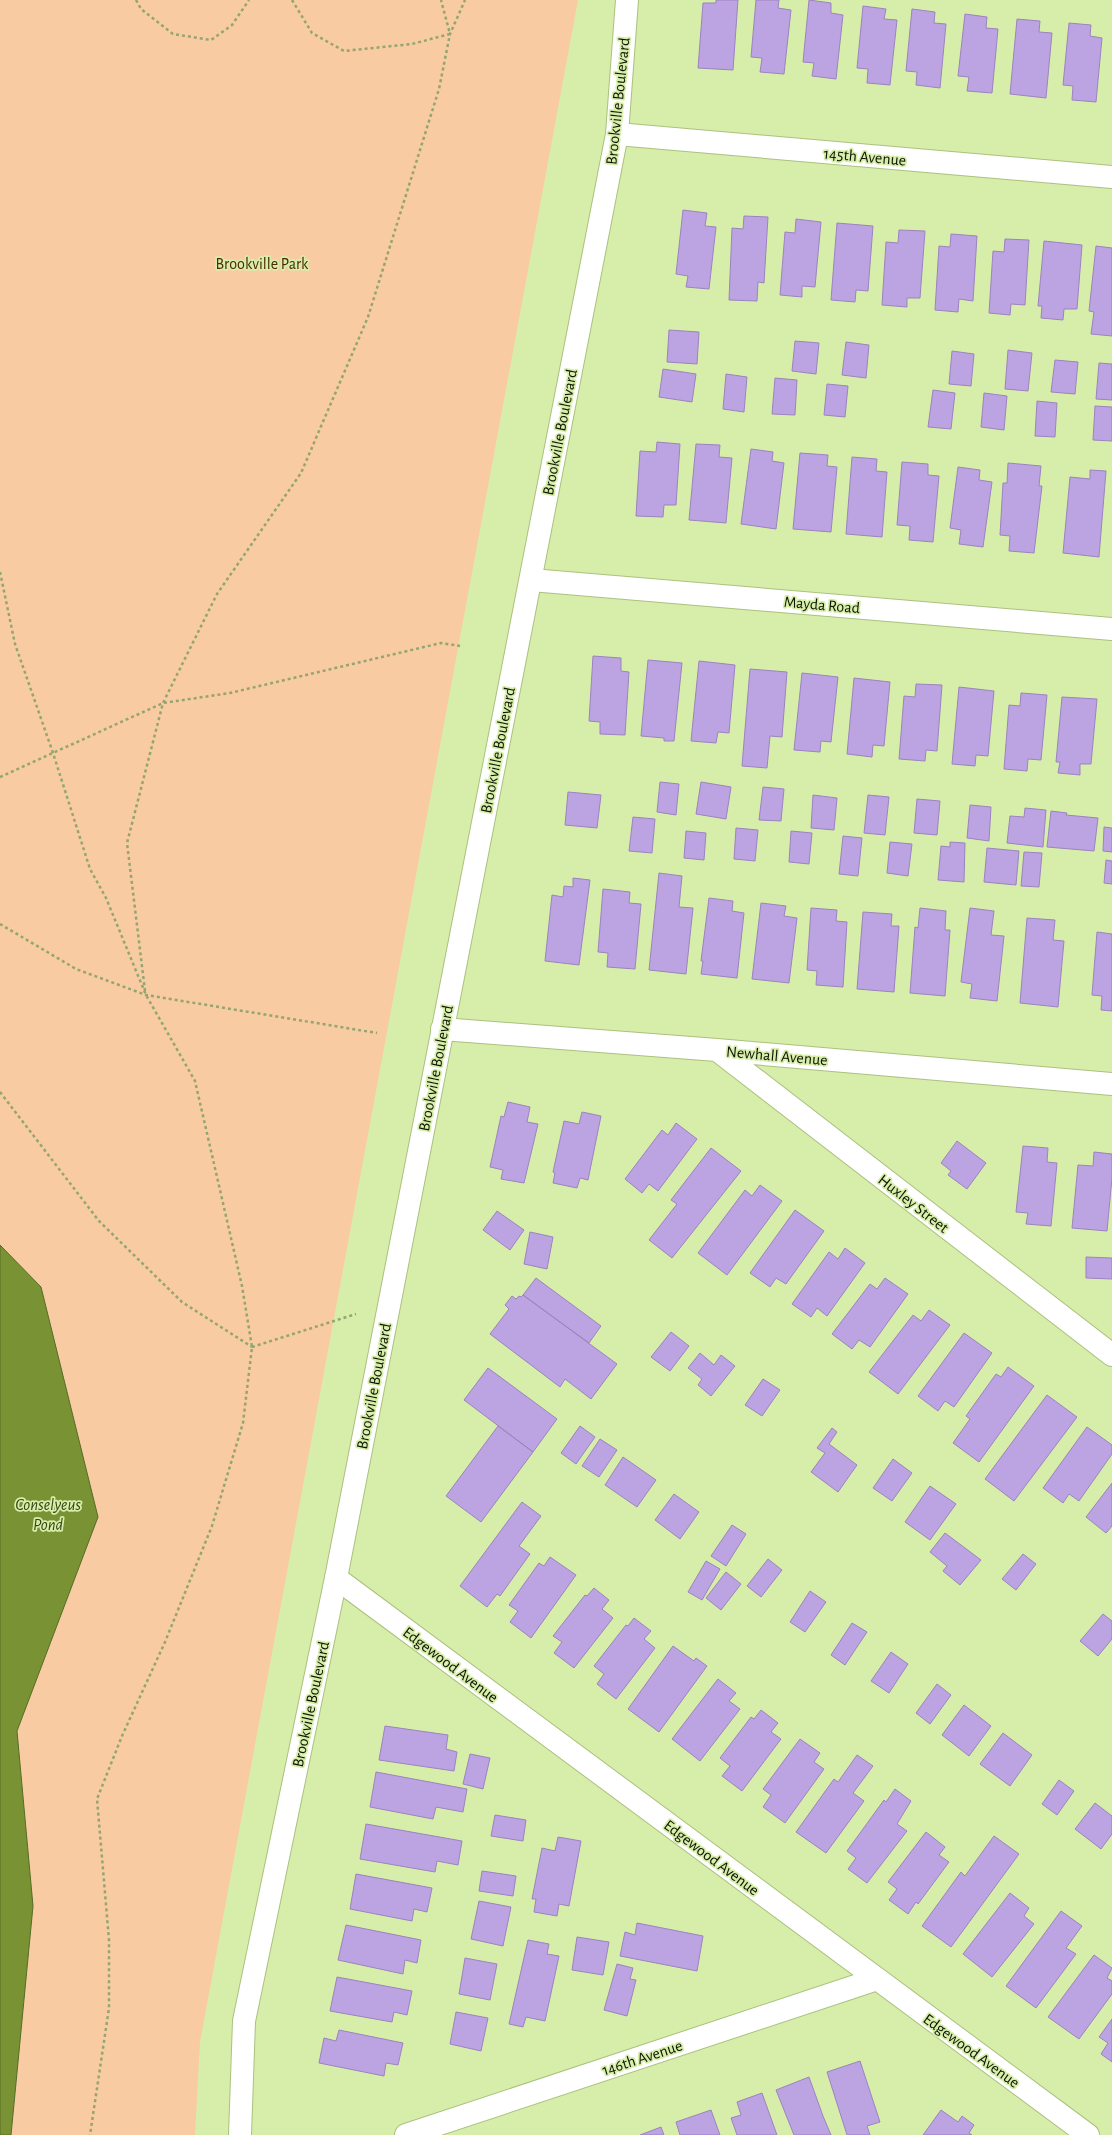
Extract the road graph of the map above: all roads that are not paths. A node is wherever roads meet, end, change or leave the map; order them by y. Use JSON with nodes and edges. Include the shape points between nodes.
{"nodes":[{"id":1,"x":627,"y":0,"type":"edge"},
{"id":2,"x":617,"y":134,"type":"junction"},
{"id":3,"x":1112,"y":177,"type":"edge"},
{"id":4,"x":531,"y":580,"type":"junction"},
{"id":5,"x":1112,"y":629,"type":"edge"},
{"id":6,"x":442,"y":1029,"type":"junction"},
{"id":7,"x":717,"y":1050,"type":"junction"},
{"id":8,"x":1112,"y":1084,"type":"edge"},
{"id":9,"x":1112,"y":1355,"type":"edge"},
{"id":10,"x":336,"y":1578,"type":"junction"},
{"id":11,"x":877,"y":1979,"type":"junction"},
{"id":12,"x":240,"y":2135,"type":"edge"},
{"id":13,"x":406,"y":2135,"type":"edge"},
{"id":14,"x":1088,"y":2135,"type":"edge"}],
"edges":[{"from":1,"to":2,"type":"street","name":"Brookville Boulevard"},
{"from":2,"to":3,"type":"street","name":"145th Avenue"},
{"from":2,"to":4,"type":"street","name":"Brookville Boulevard"},
{"from":4,"to":5,"type":"street","name":"Mayda Road"},
{"from":4,"to":6,"type":"street","name":"Brookville Boulevard"},
{"from":6,"to":7,"type":"street","name":"Newhall Avenue"},
{"from":6,"to":10,"type":"street","name":"Brookville Boulevard"},
{"from":7,"to":8,"type":"street","name":"Newhall Avenue"},
{"from":7,"to":9,"type":"street","name":"Huxley Street"},
{"from":10,"to":11,"type":"street","name":"Edgewood Avenue"},
{"from":10,"to":12,"type":"street","name":"Brookville Boulevard","via":[[244,2021]]},
{"from":11,"to":13,"type":"street","name":"146th Avenue"},
{"from":11,"to":14,"type":"street","name":"Edgewood Avenue"}]}
